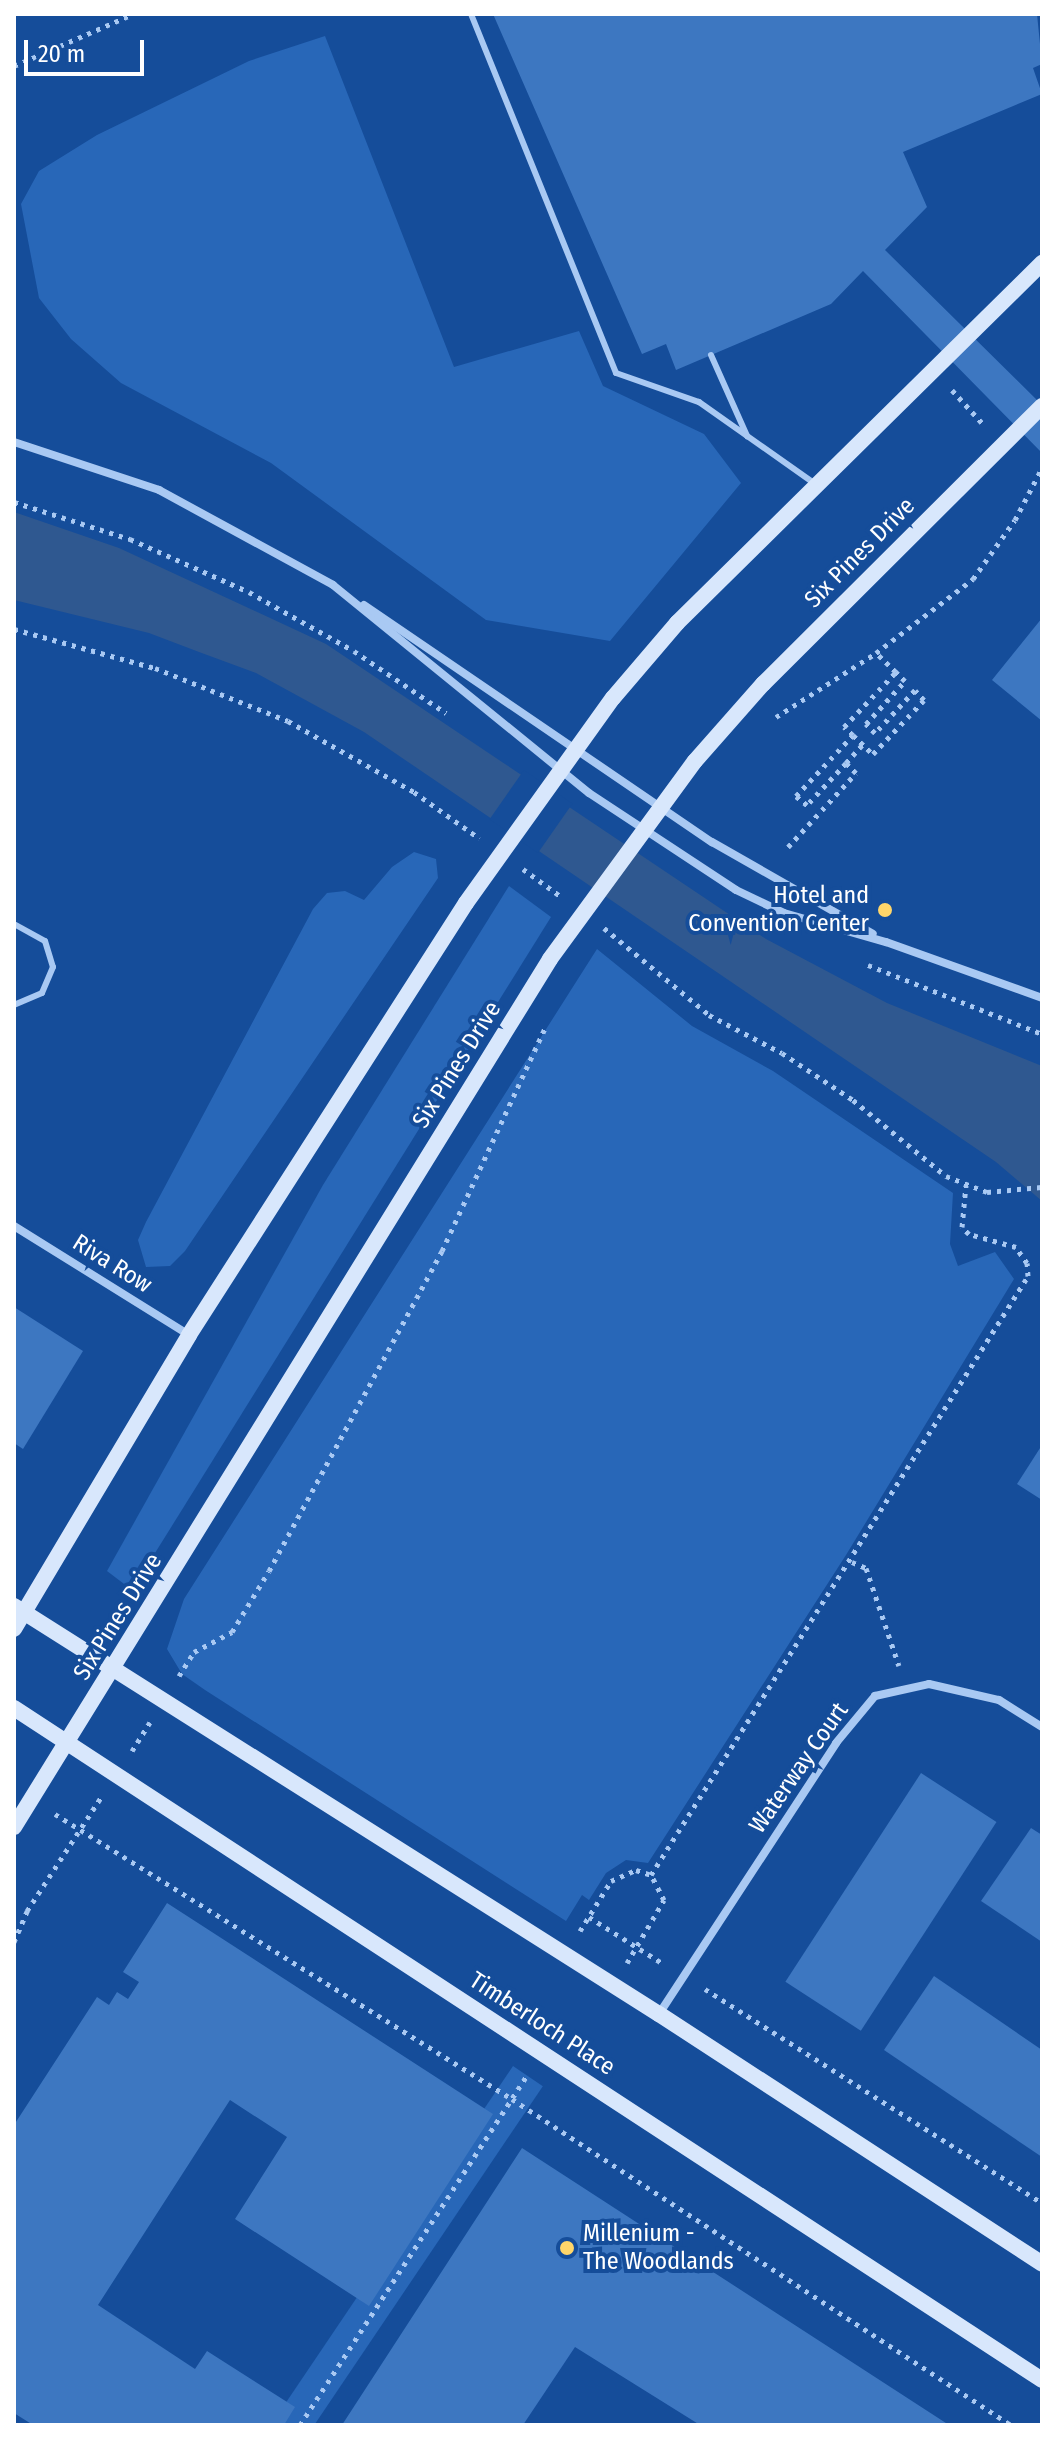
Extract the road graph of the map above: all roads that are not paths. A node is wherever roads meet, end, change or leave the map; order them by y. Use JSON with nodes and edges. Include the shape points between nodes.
{"nodes":[{"id":1,"x":471,"y":14,"type":"edge"},
{"id":2,"x":1042,"y":263,"type":"edge"},
{"id":3,"x":711,"y":355,"type":"dead end"},
{"id":4,"x":1042,"y":406,"type":"edge"},
{"id":5,"x":747,"y":436,"type":"junction"},
{"id":6,"x":14,"y":442,"type":"edge"},
{"id":7,"x":816,"y":485,"type":"junction"},
{"id":8,"x":333,"y":585,"type":"junction"},
{"id":9,"x":14,"y":924,"type":"edge"},
{"id":10,"x":886,"y":942,"type":"junction"},
{"id":11,"x":1042,"y":998,"type":"edge"},
{"id":12,"x":14,"y":1005,"type":"edge"},
{"id":13,"x":14,"y":1226,"type":"edge"},
{"id":14,"x":189,"y":1335,"type":"junction"},
{"id":15,"x":19,"y":1609,"type":"edge"},
{"id":16,"x":14,"y":1629,"type":"edge"},
{"id":17,"x":114,"y":1669,"type":"junction"},
{"id":18,"x":14,"y":1708,"type":"edge"},
{"id":19,"x":1042,"y":1727,"type":"edge"},
{"id":20,"x":67,"y":1742,"type":"junction"},
{"id":21,"x":14,"y":1827,"type":"edge"},
{"id":22,"x":659,"y":2014,"type":"junction"},
{"id":23,"x":1042,"y":2264,"type":"edge"},
{"id":24,"x":1042,"y":2380,"type":"edge"}],
"edges":[{"from":1,"to":5,"type":"lane","via":[[616,373],[699,402]]},
{"from":2,"to":7,"type":"street"},
{"from":3,"to":5,"type":"lane"},
{"from":4,"to":17,"type":"street","name":"Six Pines Drive","bridge":true,"via":[[763,684],[695,761],[550,959]]},
{"from":5,"to":7,"type":"lane"},
{"from":6,"to":8,"type":"street","via":[[159,490]]},
{"from":7,"to":14,"type":"street","bridge":true,"via":[[677,623],[613,698],[466,903]]},
{"from":8,"to":10,"type":"street","via":[[712,842]]},
{"from":8,"to":10,"type":"street","via":[[530,749],[698,867],[784,913]]},
{"from":9,"to":12,"type":"lane","via":[[45,941],[53,967],[42,993]]},
{"from":10,"to":11,"type":"street"},
{"from":13,"to":14,"type":"street","name":"Riva Row"},
{"from":14,"to":15,"type":"street"},
{"from":15,"to":16,"type":"street"},
{"from":15,"to":17,"type":"street"},
{"from":17,"to":20,"type":"street","name":"Six Pines Drive"},
{"from":17,"to":22,"type":"street"},
{"from":18,"to":20,"type":"street","name":"Timberloch Place"},
{"from":19,"to":22,"type":"street","name":"Waterway Court","via":[[999,1700],[929,1684],[875,1696],[836,1743]]},
{"from":20,"to":21,"type":"street","name":"Six Pines Drive"},
{"from":20,"to":24,"type":"street","name":"Timberloch Place"},
{"from":22,"to":23,"type":"street"}]}
